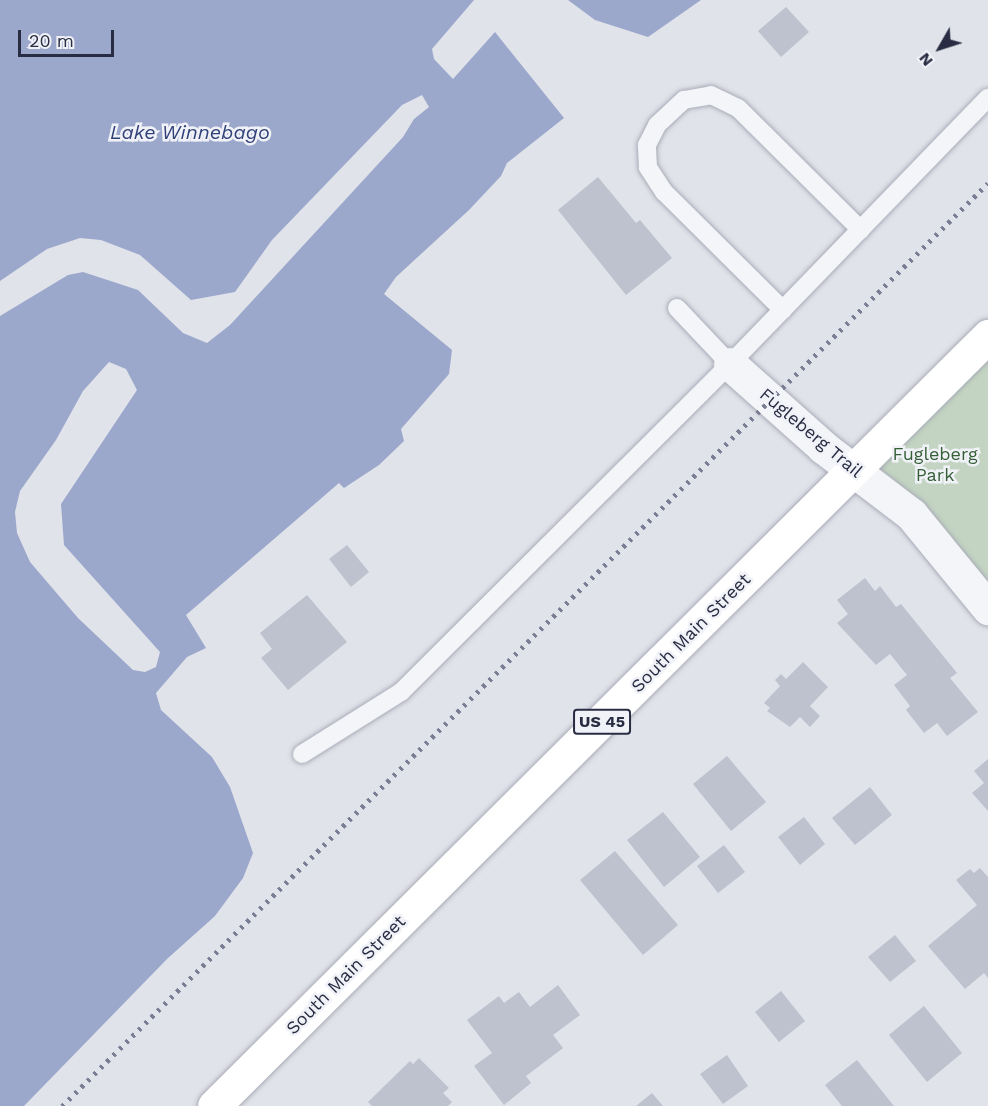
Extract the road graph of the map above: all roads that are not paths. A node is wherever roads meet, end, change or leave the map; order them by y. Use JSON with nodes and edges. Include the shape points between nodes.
{"nodes":[{"id":1,"x":988,"y":98,"type":"edge"},
{"id":2,"x":861,"y":230,"type":"junction"},
{"id":3,"x":677,"y":308,"type":"dead end"},
{"id":4,"x":783,"y":310,"type":"junction"},
{"id":5,"x":988,"y":336,"type":"edge"},
{"id":6,"x":730,"y":364,"type":"junction"},
{"id":7,"x":854,"y":472,"type":"junction"},
{"id":8,"x":988,"y":608,"type":"edge"},
{"id":9,"x":302,"y":754,"type":"dead end"},
{"id":10,"x":214,"y":1106,"type":"edge"}],
"edges":[{"from":1,"to":2,"type":"lane"},
{"from":2,"to":4,"type":"lane"},
{"from":2,"to":4,"type":"lane","via":[[738,108],[711,95],[684,100],[657,125],[647,145],[648,167],[664,192]]},
{"from":3,"to":6,"type":"lane"},
{"from":4,"to":6,"type":"lane"},
{"from":5,"to":7,"type":"main road","name":"South Main Street","number":"US 45"},
{"from":6,"to":7,"type":"street","name":"Fugleberg Trail"},
{"from":6,"to":9,"type":"lane","via":[[401,692]]},
{"from":7,"to":8,"type":"street","name":"Fugleberg Trail","via":[[912,514]]},
{"from":7,"to":10,"type":"main road","name":"South Main Street","number":"US 45"}]}
